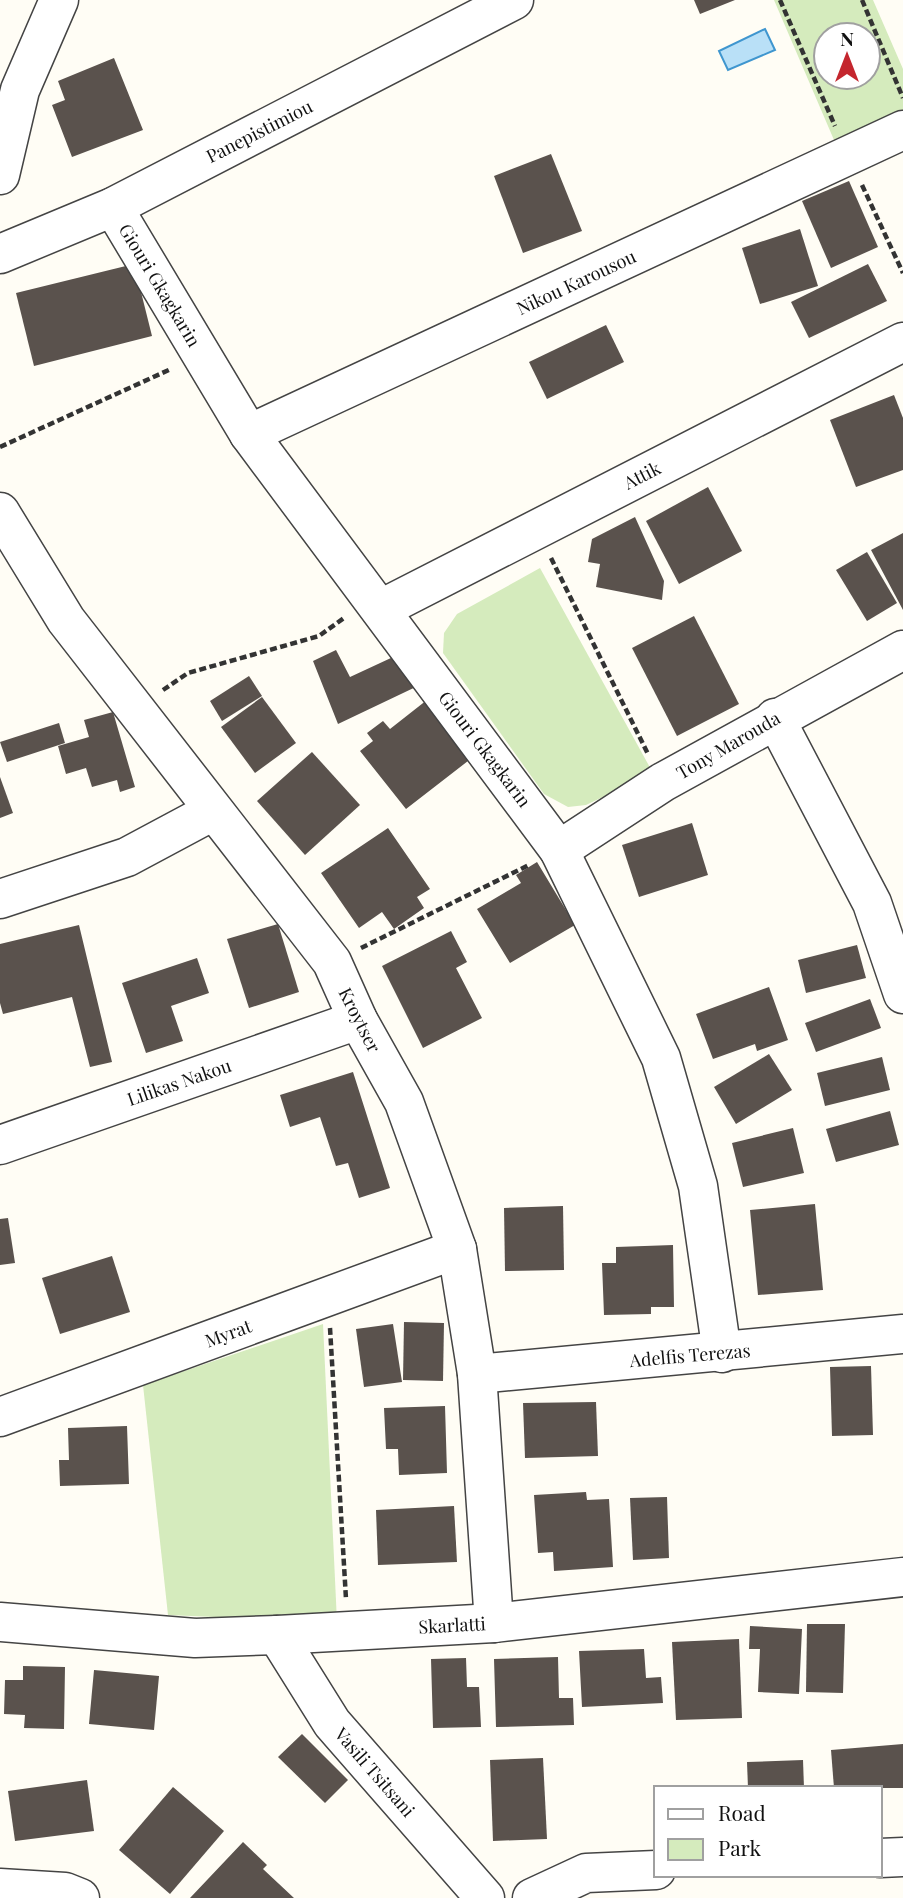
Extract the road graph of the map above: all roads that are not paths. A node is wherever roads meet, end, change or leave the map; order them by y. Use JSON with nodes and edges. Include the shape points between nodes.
{"nodes":[{"id":1,"x":59,"y":0,"type":"edge"},
{"id":2,"x":513,"y":0,"type":"edge"},
{"id":3,"x":903,"y":130,"type":"edge"},
{"id":4,"x":0,"y":176,"type":"edge"},
{"id":5,"x":113,"y":207,"type":"junction"},
{"id":6,"x":0,"y":254,"type":"edge"},
{"id":7,"x":903,"y":342,"type":"edge"},
{"id":8,"x":249,"y":434,"type":"junction"},
{"id":9,"x":0,"y":512,"type":"edge"},
{"id":10,"x":376,"y":604,"type":"junction"},
{"id":11,"x":903,"y":650,"type":"edge"},
{"id":12,"x":775,"y":718,"type":"junction"},
{"id":13,"x":213,"y":811,"type":"junction"},
{"id":14,"x":559,"y":850,"type":"junction"},
{"id":15,"x":0,"y":899,"type":"edge"},
{"id":16,"x":903,"y":994,"type":"edge"},
{"id":17,"x":358,"y":1020,"type":"junction"},
{"id":18,"x":0,"y":1145,"type":"edge"},
{"id":19,"x":457,"y":1249,"type":"junction"},
{"id":20,"x":903,"y":1334,"type":"edge"},
{"id":21,"x":722,"y":1353,"type":"junction"},
{"id":22,"x":477,"y":1374,"type":"junction"},
{"id":23,"x":0,"y":1417,"type":"edge"},
{"id":24,"x":903,"y":1577,"type":"edge"},
{"id":25,"x":0,"y":1622,"type":"edge"},
{"id":26,"x":494,"y":1623,"type":"junction"},
{"id":27,"x":277,"y":1635,"type":"junction"},
{"id":28,"x":903,"y":1857,"type":"edge"},
{"id":29,"x":882,"y":1858,"type":"edge"},
{"id":30,"x":654,"y":1870,"type":"edge"},
{"id":31,"x":0,"y":1888,"type":"edge"},
{"id":32,"x":80,"y":1898,"type":"edge"},
{"id":33,"x":485,"y":1898,"type":"edge"},
{"id":34,"x":531,"y":1898,"type":"edge"}],
"edges":[{"from":1,"to":4,"type":"street","via":[[20,90]]},
{"from":2,"to":5,"type":"street","name":"Panepistimiou"},
{"from":3,"to":8,"type":"street","name":"Nikou Karousou"},
{"from":5,"to":6,"type":"street","name":"Panepistimiou"},
{"from":5,"to":8,"type":"street","name":"Giouri Gkagkarin"},
{"from":7,"to":10,"type":"street","name":"Attik","via":[[536,529]]},
{"from":8,"to":10,"type":"street","name":"Giouri Gkagkarin"},
{"from":9,"to":13,"type":"street","name":"Kroytser","via":[[66,620]]},
{"from":10,"to":14,"type":"street","name":"Giouri Gkagkarin"},
{"from":11,"to":12,"type":"street","name":"Tony Marouda"},
{"from":12,"to":14,"type":"street","name":"Tony Marouda","via":[[663,782]]},
{"from":12,"to":16,"type":"street","via":[[872,903]]},
{"from":13,"to":15,"type":"street","via":[[127,857]]},
{"from":13,"to":17,"type":"street","name":"Kroytser","via":[[332,962]]},
{"from":14,"to":21,"type":"street","name":"Giouri Gkagkarin","via":[[661,1058],[698,1185]]},
{"from":17,"to":18,"type":"street","name":"Lilikas Nakou"},
{"from":17,"to":19,"type":"street","name":"Kroytser","via":[[404,1102]]},
{"from":19,"to":22,"type":"street","name":"Kroytser"},
{"from":19,"to":23,"type":"street","name":"Myrat"},
{"from":20,"to":21,"type":"street","name":"Adelfis Terezas"},
{"from":21,"to":22,"type":"street","name":"Adelfis Terezas"},
{"from":22,"to":26,"type":"street","name":"Kroytser"},
{"from":24,"to":26,"type":"street","name":"Skarlatti"},
{"from":25,"to":27,"type":"street","name":"Skarlatti","via":[[195,1638]]},
{"from":26,"to":27,"type":"street","name":"Skarlatti"},
{"from":27,"to":33,"type":"street","name":"Vasili Tsitsani","via":[[332,1723]]},
{"from":28,"to":29,"type":"street"},
{"from":30,"to":34,"type":"street","via":[[586,1873]]},
{"from":31,"to":32,"type":"street","via":[[65,1892]]}]}
